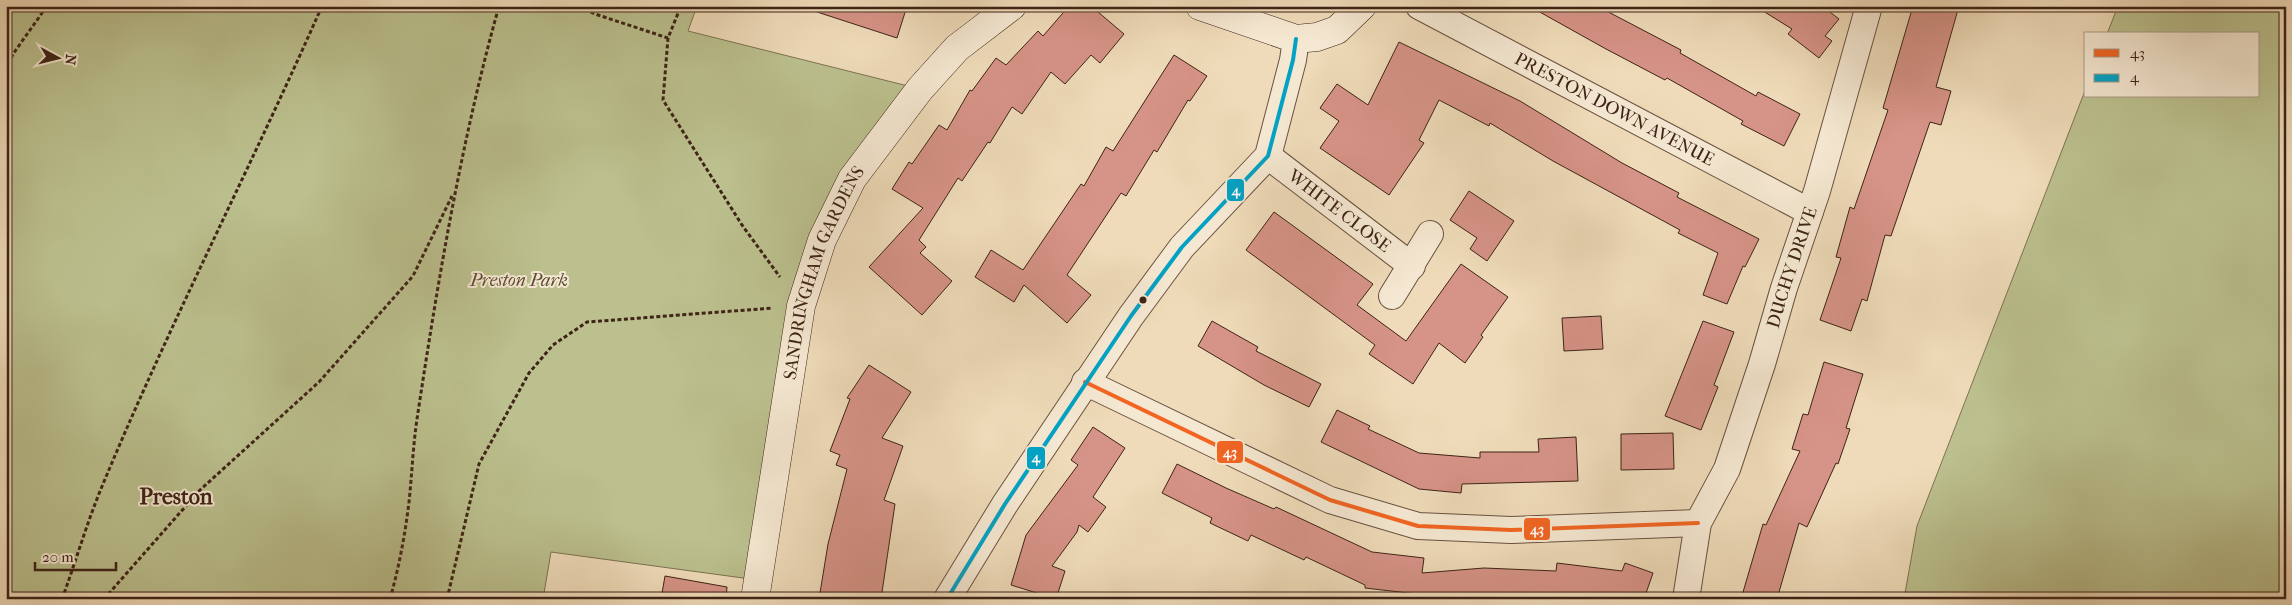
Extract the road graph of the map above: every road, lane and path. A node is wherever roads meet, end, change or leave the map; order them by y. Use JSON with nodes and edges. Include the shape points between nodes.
{"nodes":[{"id":1,"x":47,"y":6,"type":"edge"},
{"id":2,"x":322,"y":6,"type":"edge"},
{"id":3,"x":499,"y":6,"type":"edge"},
{"id":4,"x":579,"y":6,"type":"edge"},
{"id":5,"x":681,"y":6,"type":"edge"},
{"id":6,"x":1012,"y":6,"type":"edge"},
{"id":7,"x":1200,"y":6,"type":"edge"},
{"id":8,"x":1362,"y":6,"type":"edge"},
{"id":9,"x":1419,"y":6,"type":"edge"},
{"id":10,"x":1869,"y":6,"type":"edge"},
{"id":11,"x":668,"y":38,"type":"junction"},
{"id":12,"x":1296,"y":39,"type":"junction"},
{"id":13,"x":6,"y":70,"type":"edge"},
{"id":14,"x":1268,"y":156,"type":"junction"},
{"id":15,"x":454,"y":190,"type":"junction"},
{"id":16,"x":1810,"y":212,"type":"junction"},
{"id":17,"x":1430,"y":234,"type":"dead end"},
{"id":18,"x":1412,"y":266,"type":"junction"},
{"id":19,"x":1392,"y":296,"type":"dead end"},
{"id":20,"x":801,"y":306,"type":"junction"},
{"id":21,"x":1085,"y":382,"type":"junction"},
{"id":22,"x":1698,"y":523,"type":"junction"},
{"id":23,"x":62,"y":599,"type":"edge"},
{"id":24,"x":104,"y":599,"type":"edge"},
{"id":25,"x":390,"y":599,"type":"edge"},
{"id":26,"x":447,"y":599,"type":"edge"},
{"id":27,"x":755,"y":599,"type":"edge"},
{"id":28,"x":947,"y":599,"type":"edge"},
{"id":29,"x":1686,"y":599,"type":"edge"}],
"edges":[{"from":1,"to":13,"type":"path","via":[[12,54]]},
{"from":2,"to":23,"type":"path","via":[[121,442]]},
{"from":3,"to":15,"type":"path"},
{"from":4,"to":11,"type":"path"},
{"from":5,"to":11,"type":"path"},
{"from":6,"to":20,"type":"street","name":"SANDRINGHAM GARDENS","via":[[957,48],[920,89],[852,179],[822,240]]},
{"from":7,"to":12,"type":"street"},
{"from":8,"to":12,"type":"street","via":[[1336,30],[1317,37]]},
{"from":9,"to":16,"type":"street","name":"PRESTON DOWN AVENUE"},
{"from":10,"to":16,"type":"street","name":"DUCHY DRIVE"},
{"from":11,"to":20,"type":"path","via":[[663,100],[742,225]]},
{"from":12,"to":14,"type":"street"},
{"from":14,"to":18,"type":"street","name":"WHITE CLOSE"},
{"from":14,"to":21,"type":"street","via":[[1182,247]]},
{"from":15,"to":24,"type":"path","via":[[413,276],[319,382],[200,490]]},
{"from":15,"to":25,"type":"path","via":[[417,421],[398,568]]},
{"from":16,"to":22,"type":"street","name":"DUCHY DRIVE","via":[[1727,469]]},
{"from":17,"to":18,"type":"street"},
{"from":18,"to":19,"type":"street"},
{"from":20,"to":26,"type":"path","via":[[588,322],[553,345],[528,373],[479,464]]},
{"from":20,"to":27,"type":"street","name":"SANDRINGHAM GARDENS"},
{"from":21,"to":22,"type":"street","via":[[1330,500],[1418,526],[1512,530]]},
{"from":21,"to":28,"type":"street"},
{"from":22,"to":29,"type":"street","name":"DUCHY DRIVE"}]}
